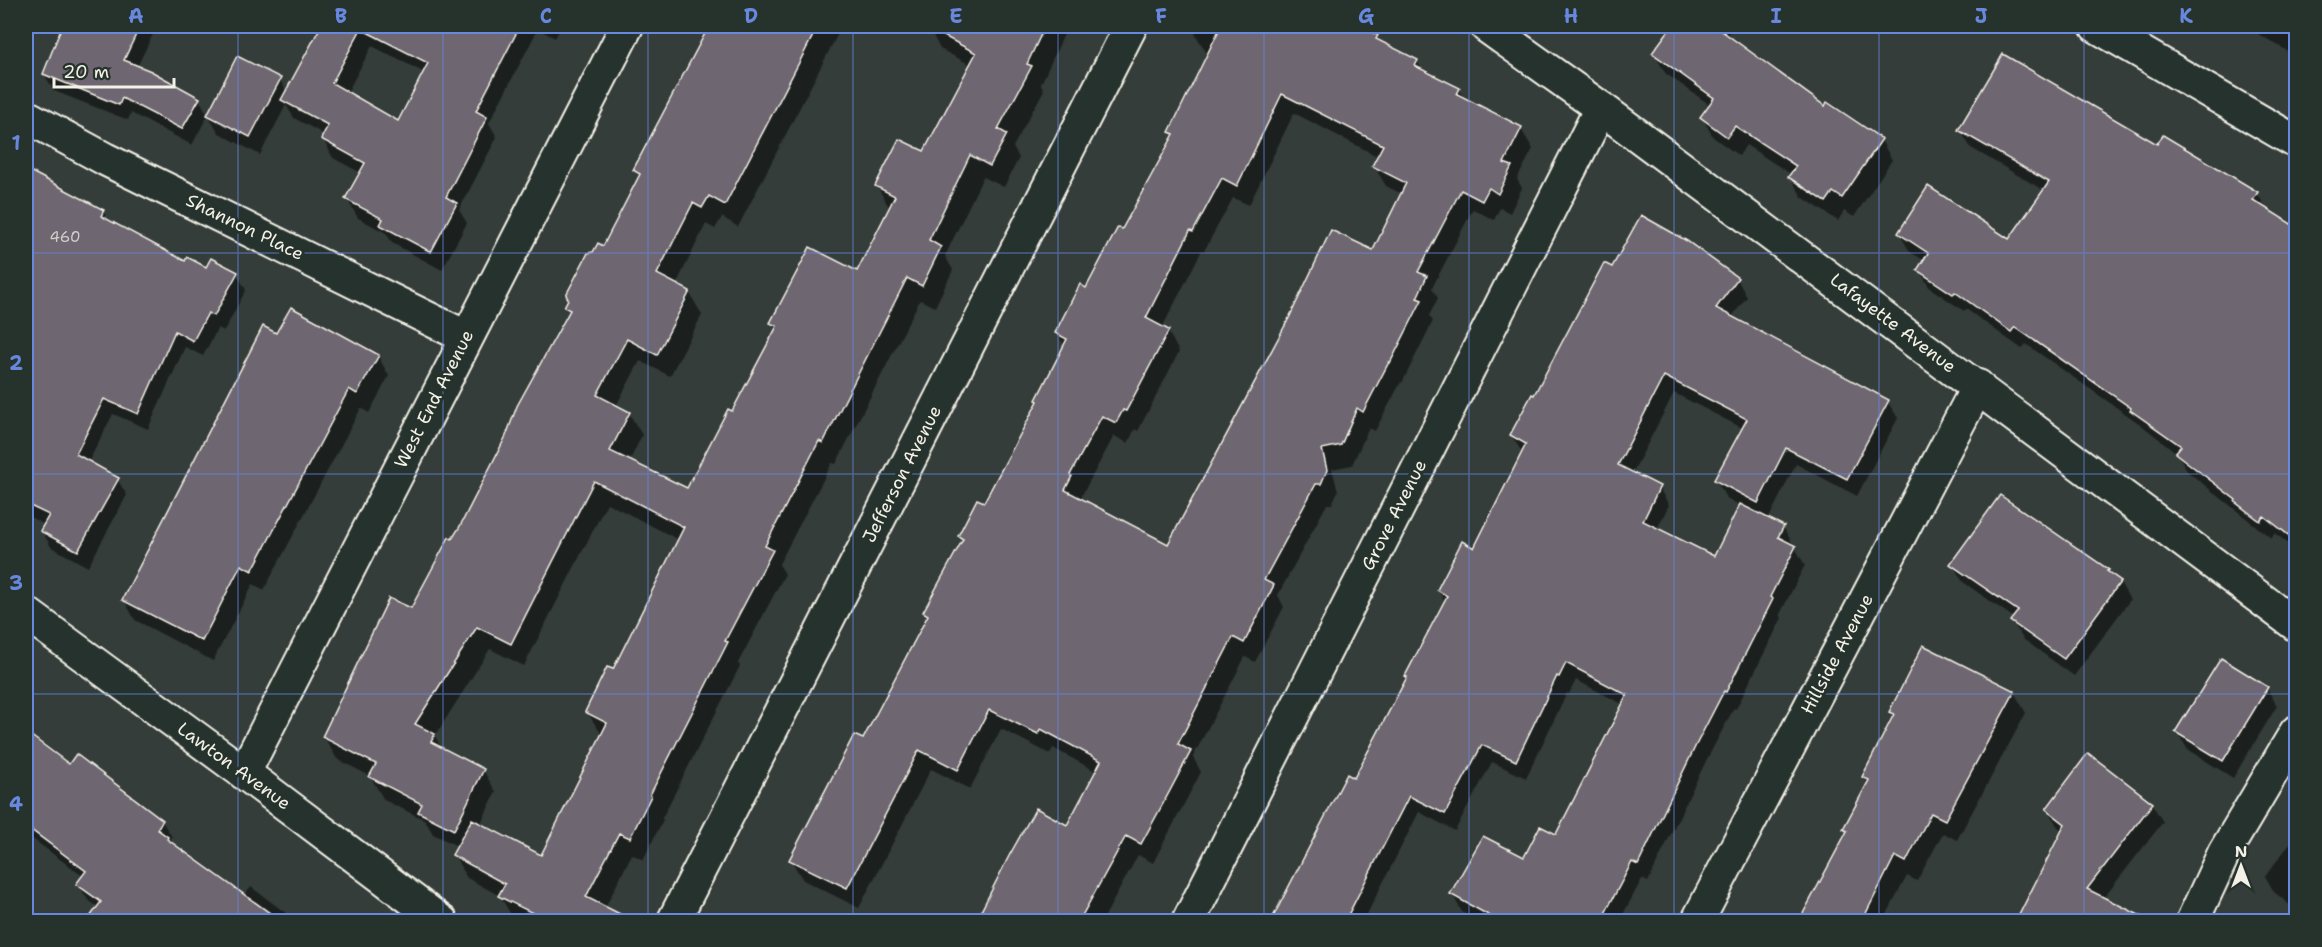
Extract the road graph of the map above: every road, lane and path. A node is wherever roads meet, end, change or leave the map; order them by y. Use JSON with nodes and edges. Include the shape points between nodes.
{"nodes":[{"id":1,"x":627,"y":26,"type":"edge"},
{"id":2,"x":1131,"y":26,"type":"edge"},
{"id":3,"x":1486,"y":26,"type":"edge"},
{"id":4,"x":2096,"y":26,"type":"edge"},
{"id":5,"x":1601,"y":108,"type":"junction"},
{"id":6,"x":26,"y":116,"type":"edge"},
{"id":7,"x":2296,"y":142,"type":"edge"},
{"id":8,"x":466,"y":337,"type":"junction"},
{"id":9,"x":1978,"y":386,"type":"junction"},
{"id":10,"x":26,"y":613,"type":"edge"},
{"id":11,"x":2296,"y":625,"type":"edge"},
{"id":12,"x":2296,"y":732,"type":"edge"},
{"id":13,"x":244,"y":772,"type":"junction"},
{"id":14,"x":442,"y":921,"type":"edge"},
{"id":15,"x":674,"y":921,"type":"edge"},
{"id":16,"x":1188,"y":921,"type":"edge"},
{"id":17,"x":1697,"y":921,"type":"edge"},
{"id":18,"x":2192,"y":921,"type":"edge"}],
"edges":[{"from":1,"to":8,"type":"street","name":"West End Avenue"},
{"from":2,"to":15,"type":"street","name":"Jefferson Avenue"},
{"from":3,"to":5,"type":"street","name":"Lafayette Avenue"},
{"from":4,"to":7,"type":"street"},
{"from":5,"to":9,"type":"street","name":"Lafayette Avenue"},
{"from":5,"to":16,"type":"street","name":"Grove Avenue"},
{"from":6,"to":8,"type":"street","name":"Shannon Place"},
{"from":8,"to":13,"type":"street","name":"West End Avenue"},
{"from":9,"to":11,"type":"street","name":"Lafayette Avenue"},
{"from":9,"to":17,"type":"street","name":"Hillside Avenue"},
{"from":10,"to":13,"type":"street","name":"Lawton Avenue"},
{"from":12,"to":18,"type":"street","via":[[2224,853]]},
{"from":13,"to":14,"type":"street","name":"Lawton Avenue"}]}
